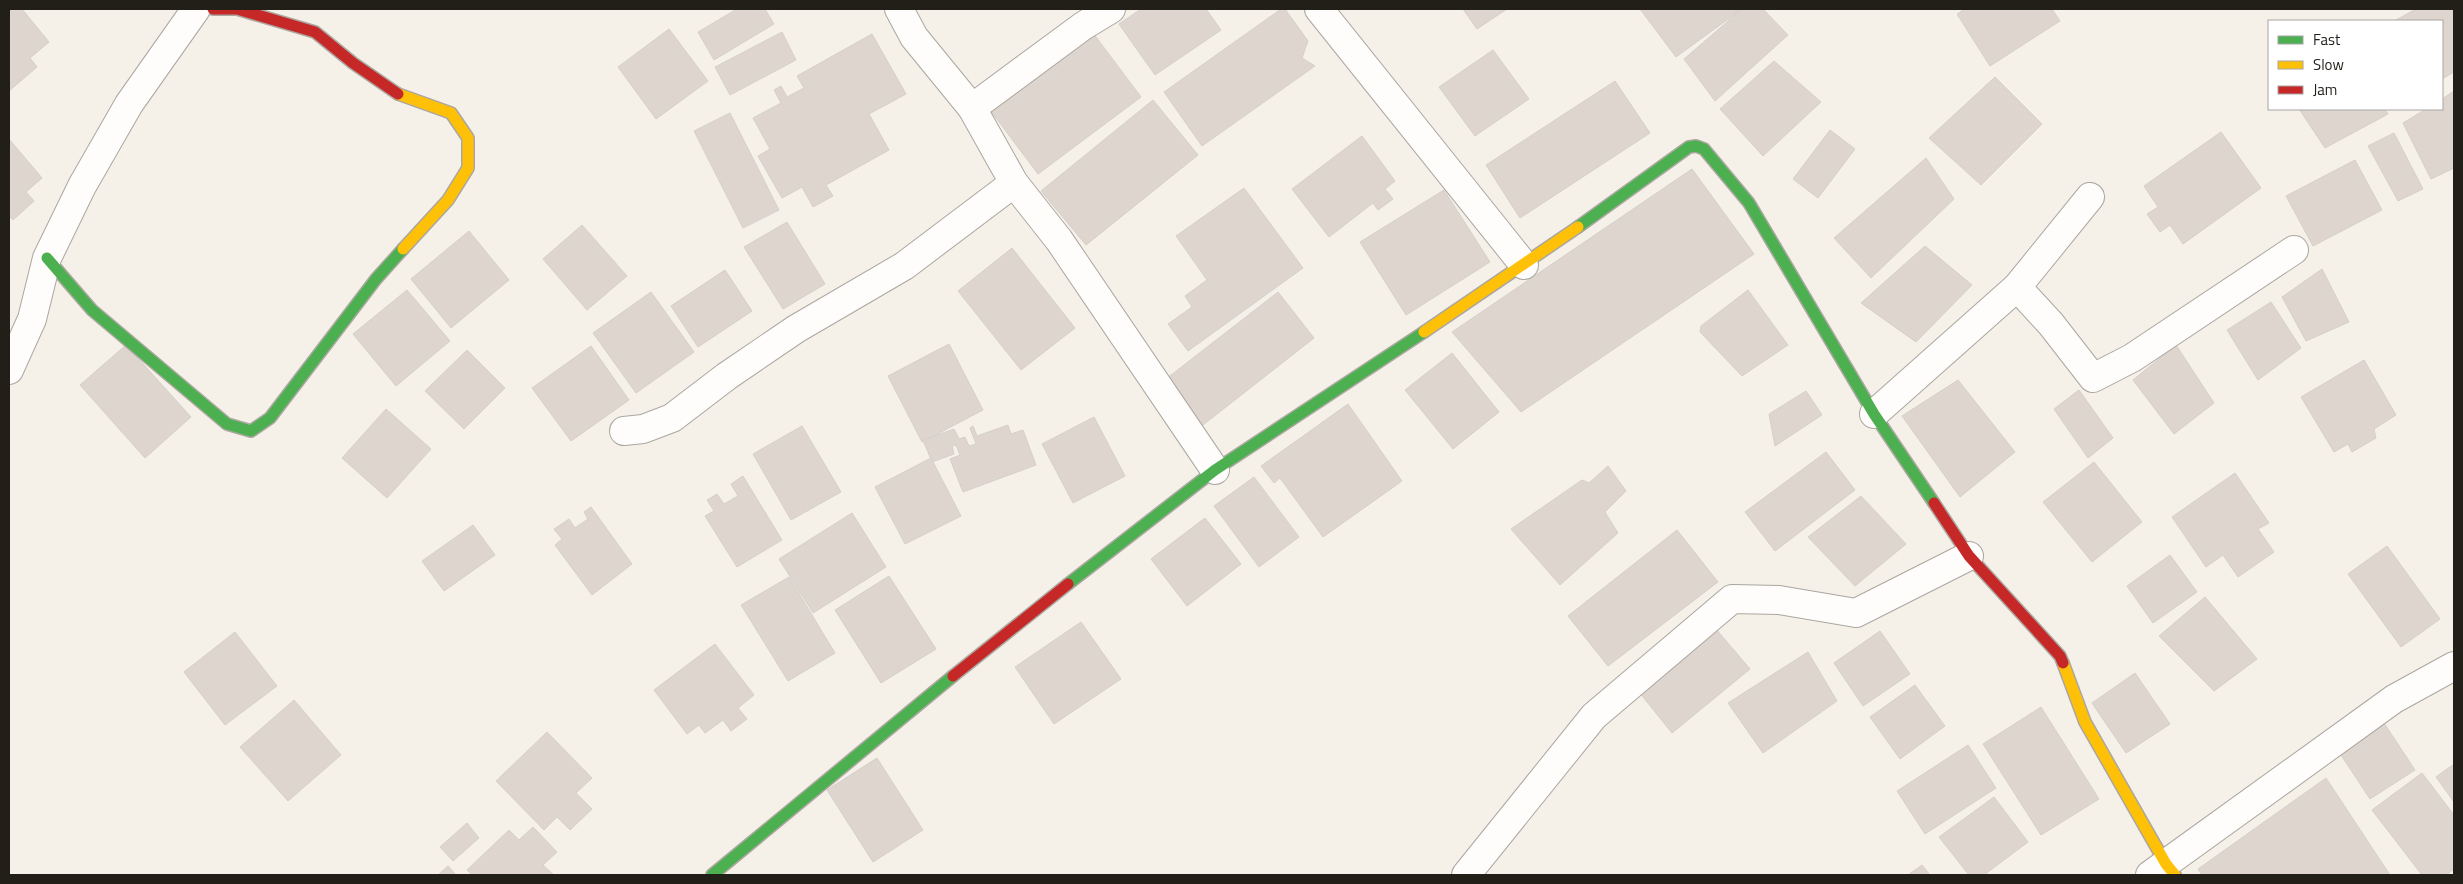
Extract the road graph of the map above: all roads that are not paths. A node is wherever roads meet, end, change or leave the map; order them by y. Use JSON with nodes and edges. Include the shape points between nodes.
{"nodes":[{"id":1,"x":196,"y":9,"type":"edge"},
{"id":2,"x":213,"y":9,"type":"edge"},
{"id":3,"x":899,"y":9,"type":"edge"},
{"id":4,"x":1111,"y":9,"type":"edge"},
{"id":5,"x":1319,"y":9,"type":"edge"},
{"id":6,"x":972,"y":108,"type":"junction"},
{"id":7,"x":1014,"y":183,"type":"junction"},
{"id":8,"x":2090,"y":197,"type":"dead end"},
{"id":9,"x":2294,"y":250,"type":"dead end"},
{"id":10,"x":46,"y":258,"type":"junction"},
{"id":11,"x":1524,"y":265,"type":"junction"},
{"id":12,"x":2017,"y":287,"type":"junction"},
{"id":13,"x":9,"y":370,"type":"edge"},
{"id":14,"x":1874,"y":414,"type":"junction"},
{"id":15,"x":624,"y":431,"type":"dead end"},
{"id":16,"x":1215,"y":470,"type":"junction"},
{"id":17,"x":1969,"y":556,"type":"junction"},
{"id":18,"x":2454,"y":666,"type":"edge"},
{"id":19,"x":2164,"y":871,"type":"edge"},
{"id":20,"x":712,"y":875,"type":"edge"},
{"id":21,"x":1466,"y":875,"type":"edge"}],
"edges":[{"from":1,"to":10,"type":"street","via":[[129,104]]},
{"from":2,"to":10,"type":"street","via":[[237,10],[315,32],[401,96],[451,113],[468,138],[468,168],[448,200],[376,279],[270,418],[251,431],[227,424],[92,310]]},
{"from":3,"to":6,"type":"street","via":[[914,37]]},
{"from":4,"to":6,"type":"street"},
{"from":5,"to":11,"type":"street"},
{"from":6,"to":7,"type":"street"},
{"from":7,"to":15,"type":"street","via":[[904,266],[796,329],[672,418],[643,429]]},
{"from":7,"to":16,"type":"street","via":[[1058,240]]},
{"from":8,"to":12,"type":"street"},
{"from":9,"to":12,"type":"street","via":[[2132,358],[2093,378]]},
{"from":10,"to":13,"type":"street","via":[[32,319]]},
{"from":11,"to":14,"type":"street","via":[[1689,147],[1704,149],[1749,203]]},
{"from":11,"to":16,"type":"street"},
{"from":12,"to":14,"type":"street"},
{"from":14,"to":17,"type":"street"},
{"from":16,"to":20,"type":"street","via":[[1010,629]]},
{"from":17,"to":19,"type":"street","via":[[2060,656],[2085,722]]},
{"from":17,"to":21,"type":"street","via":[[1856,613],[1779,600],[1732,599],[1594,716]]},
{"from":18,"to":19,"type":"street","via":[[2394,699]]}]}
